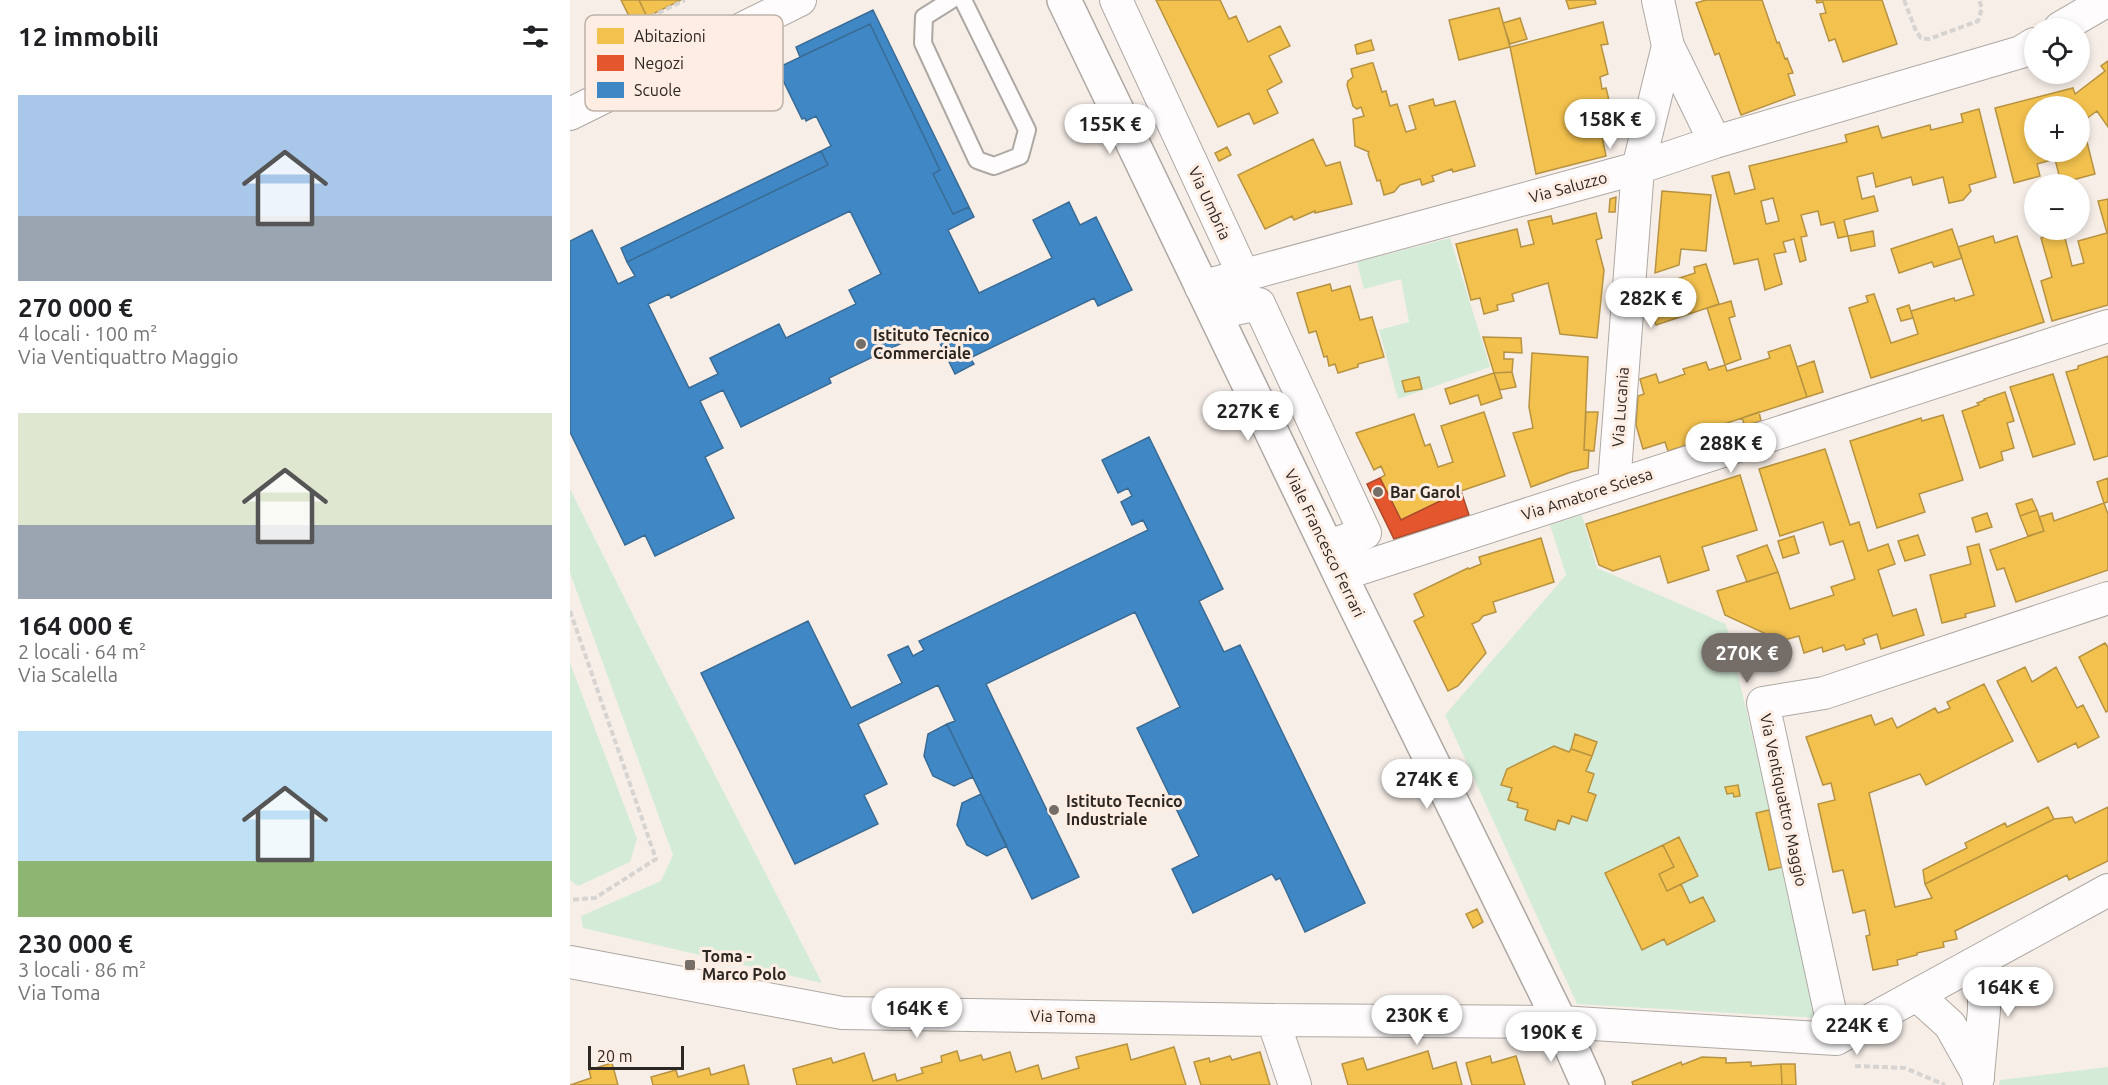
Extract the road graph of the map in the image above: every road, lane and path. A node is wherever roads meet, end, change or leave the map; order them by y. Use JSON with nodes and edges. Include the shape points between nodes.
{"nodes":[{"id":1,"x":800,"y":0,"type":"edge"},
{"id":2,"x":951,"y":0,"type":"edge"},
{"id":3,"x":963,"y":0,"type":"edge"},
{"id":4,"x":1064,"y":0,"type":"edge"},
{"id":5,"x":1116,"y":0,"type":"edge"},
{"id":6,"x":1658,"y":0,"type":"edge"},
{"id":7,"x":1904,"y":0,"type":"edge"},
{"id":8,"x":1978,"y":0,"type":"edge"},
{"id":9,"x":2108,"y":0,"type":"edge"},
{"id":10,"x":770,"y":15,"type":"edge"},
{"id":11,"x":2077,"y":18,"type":"edge"},
{"id":12,"x":1668,"y":46,"type":"junction"},
{"id":13,"x":2024,"y":50,"type":"edge"},
{"id":14,"x":585,"y":107,"type":"edge"},
{"id":15,"x":570,"y":114,"type":"edge"},
{"id":16,"x":1715,"y":142,"type":"junction"},
{"id":17,"x":1638,"y":168,"type":"junction"},
{"id":18,"x":1244,"y":276,"type":"junction"},
{"id":19,"x":1208,"y":300,"type":"junction"},
{"id":20,"x":2108,"y":326,"type":"edge"},
{"id":21,"x":1614,"y":485,"type":"junction"},
{"id":22,"x":1333,"y":561,"type":"junction"},
{"id":23,"x":2108,"y":598,"type":"edge"},
{"id":24,"x":570,"y":611,"type":"edge"},
{"id":25,"x":2108,"y":890,"type":"edge"},
{"id":26,"x":570,"y":900,"type":"edge"},
{"id":27,"x":1984,"y":959,"type":"junction"},
{"id":28,"x":570,"y":962,"type":"edge"},
{"id":29,"x":1917,"y":995,"type":"junction"},
{"id":30,"x":1273,"y":1020,"type":"junction"},
{"id":31,"x":1560,"y":1022,"type":"junction"},
{"id":32,"x":1841,"y":1052,"type":"junction"},
{"id":33,"x":1978,"y":1080,"type":"edge"},
{"id":34,"x":1295,"y":1085,"type":"edge"},
{"id":35,"x":1588,"y":1085,"type":"edge"},
{"id":36,"x":1945,"y":1085,"type":"edge"}],
"edges":[{"from":1,"to":10,"type":"street"},
{"from":2,"to":3,"type":"lane","via":[[924,17],[923,43],[976,160],[994,166],[1020,156],[1026,130]]},
{"from":4,"to":19,"type":"street","name":"Viale Francesco Ferrari"},
{"from":5,"to":18,"type":"street","name":"Via Umbria"},
{"from":6,"to":12,"type":"street","name":"Via Lucania"},
{"from":7,"to":8,"type":"path","via":[[1916,31],[1921,38],[1929,39],[1978,21],[1982,9]]},
{"from":9,"to":11,"type":"street"},
{"from":12,"to":16,"type":"street","name":"Via Lucania"},
{"from":12,"to":17,"type":"street","name":"Via Lucania"},
{"from":13,"to":16,"type":"street","name":"Via Saluzzo"},
{"from":14,"to":15,"type":"street"},
{"from":16,"to":17,"type":"street","name":"Via Saluzzo"},
{"from":17,"to":18,"type":"street","name":"Via Saluzzo"},
{"from":17,"to":21,"type":"street","name":"Via Lucania"},
{"from":18,"to":19,"type":"street","name":"Via Saluzzo"},
{"from":19,"to":22,"type":"street","name":"Viale Francesco Ferrari"},
{"from":19,"to":22,"type":"street","via":[[1259,304],[1365,533]]},
{"from":20,"to":21,"type":"street","name":"Via Amatore Sciesa"},
{"from":21,"to":22,"type":"street","name":"Via Amatore Sciesa"},
{"from":22,"to":31,"type":"street","name":"Viale Francesco Ferrari"},
{"from":23,"to":32,"type":"street","name":"Via Ventiquattro Maggio","via":[[1824,693],[1763,703]]},
{"from":24,"to":26,"type":"path","via":[[656,859],[595,898]]},
{"from":25,"to":27,"type":"street"},
{"from":27,"to":29,"type":"street"},
{"from":27,"to":33,"type":"street"},
{"from":28,"to":30,"type":"street","name":"Via Toma","via":[[842,1013]]},
{"from":29,"to":32,"type":"street"},
{"from":29,"to":33,"type":"street","via":[[1950,1025]]},
{"from":30,"to":31,"type":"street","name":"Via Toma"},
{"from":30,"to":34,"type":"street"},
{"from":31,"to":32,"type":"street","name":"Via Toma"},
{"from":31,"to":35,"type":"street","name":"Viale Francesco Ferrari"},
{"from":32,"to":36,"type":"path","via":[[1905,1068]]}]}
